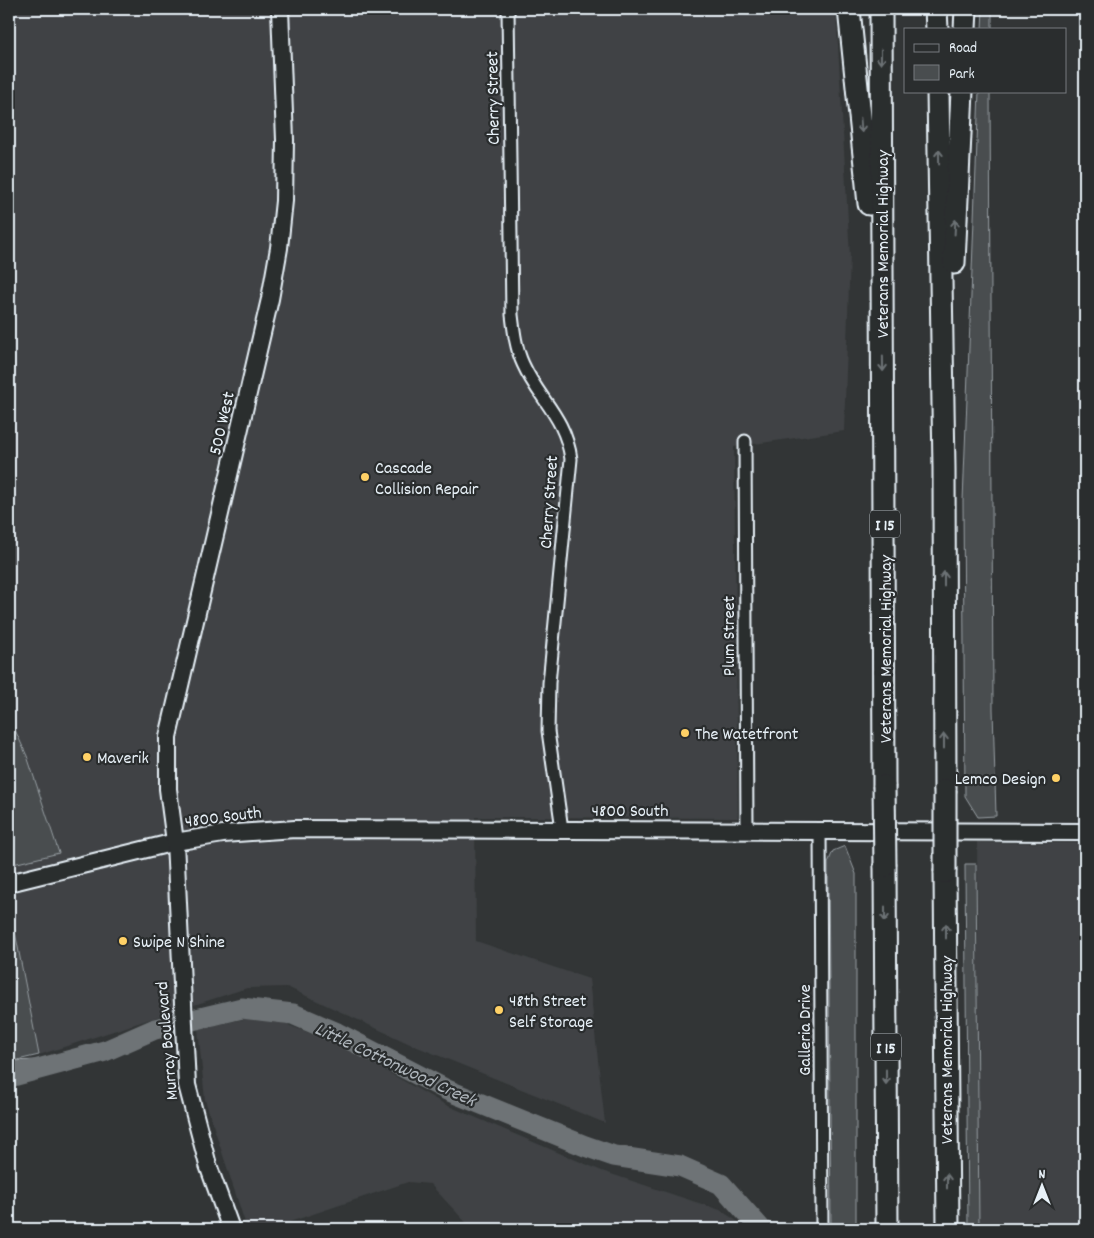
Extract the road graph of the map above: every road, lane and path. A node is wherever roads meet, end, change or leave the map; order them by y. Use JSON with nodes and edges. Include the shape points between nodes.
{"nodes":[{"id":1,"x":280,"y":9,"type":"edge"},
{"id":2,"x":508,"y":9,"type":"edge"},
{"id":3,"x":849,"y":9,"type":"edge"},
{"id":4,"x":881,"y":9,"type":"edge"},
{"id":5,"x":936,"y":9,"type":"edge"},
{"id":6,"x":966,"y":9,"type":"edge"},
{"id":7,"x":937,"y":28,"type":"edge"},
{"id":8,"x":965,"y":28,"type":"edge"},
{"id":9,"x":938,"y":92,"type":"edge"},
{"id":10,"x":962,"y":92,"type":"edge"},
{"id":11,"x":881,"y":263,"type":"junction"},
{"id":12,"x":745,"y":441,"type":"dead end"},
{"id":13,"x":944,"y":468,"type":"junction"},
{"id":14,"x":562,"y":829,"type":"junction"},
{"id":15,"x":746,"y":830,"type":"junction"},
{"id":16,"x":820,"y":830,"type":"junction"},
{"id":17,"x":1085,"y":832,"type":"edge"},
{"id":18,"x":175,"y":842,"type":"junction"},
{"id":19,"x":9,"y":883,"type":"edge"},
{"id":20,"x":231,"y":1229,"type":"edge"},
{"id":21,"x":822,"y":1229,"type":"edge"},
{"id":22,"x":887,"y":1229,"type":"edge"},
{"id":23,"x":948,"y":1229,"type":"edge"}],
"edges":[{"from":1,"to":18,"type":"main road","name":"500 West","via":[[285,160],[280,248],[269,308],[168,737],[168,789]]},
{"from":2,"to":14,"type":"street","name":"Cherry Street","via":[[515,340],[523,364],[566,434],[571,459],[549,682],[548,731]]},
{"from":3,"to":11,"type":"highway","one_way":true,"via":[[868,202]]},
{"from":4,"to":11,"type":"highway","name":"Veterans Memorial Highway","number":"I 15","one_way":true},
{"from":5,"to":7,"type":"highway"},
{"from":6,"to":8,"type":"highway"},
{"from":13,"to":9,"type":"highway","name":"Veterans Memorial Highway","one_way":true},
{"from":13,"to":10,"type":"highway","one_way":true},
{"from":11,"to":22,"type":"highway","name":"Veterans Memorial Highway","number":"I 15","one_way":true,"bridge":true,"via":[[885,454]]},
{"from":12,"to":15,"type":"street","name":"Plum Street"},
{"from":23,"to":13,"type":"highway","name":"Veterans Memorial Highway","one_way":true,"bridge":true},
{"from":14,"to":15,"type":"main road","name":"4800 South"},
{"from":14,"to":18,"type":"main road","name":"4800 South","via":[[294,828]]},
{"from":15,"to":16,"type":"main road","name":"4800 South"},
{"from":16,"to":17,"type":"main road","name":"4800 South"},
{"from":16,"to":21,"type":"street","name":"Galleria Drive"},
{"from":18,"to":19,"type":"main road","name":"4800 South"},
{"from":18,"to":20,"type":"main road","name":"Murray Boulevard","via":[[187,1084],[193,1116]]}]}
